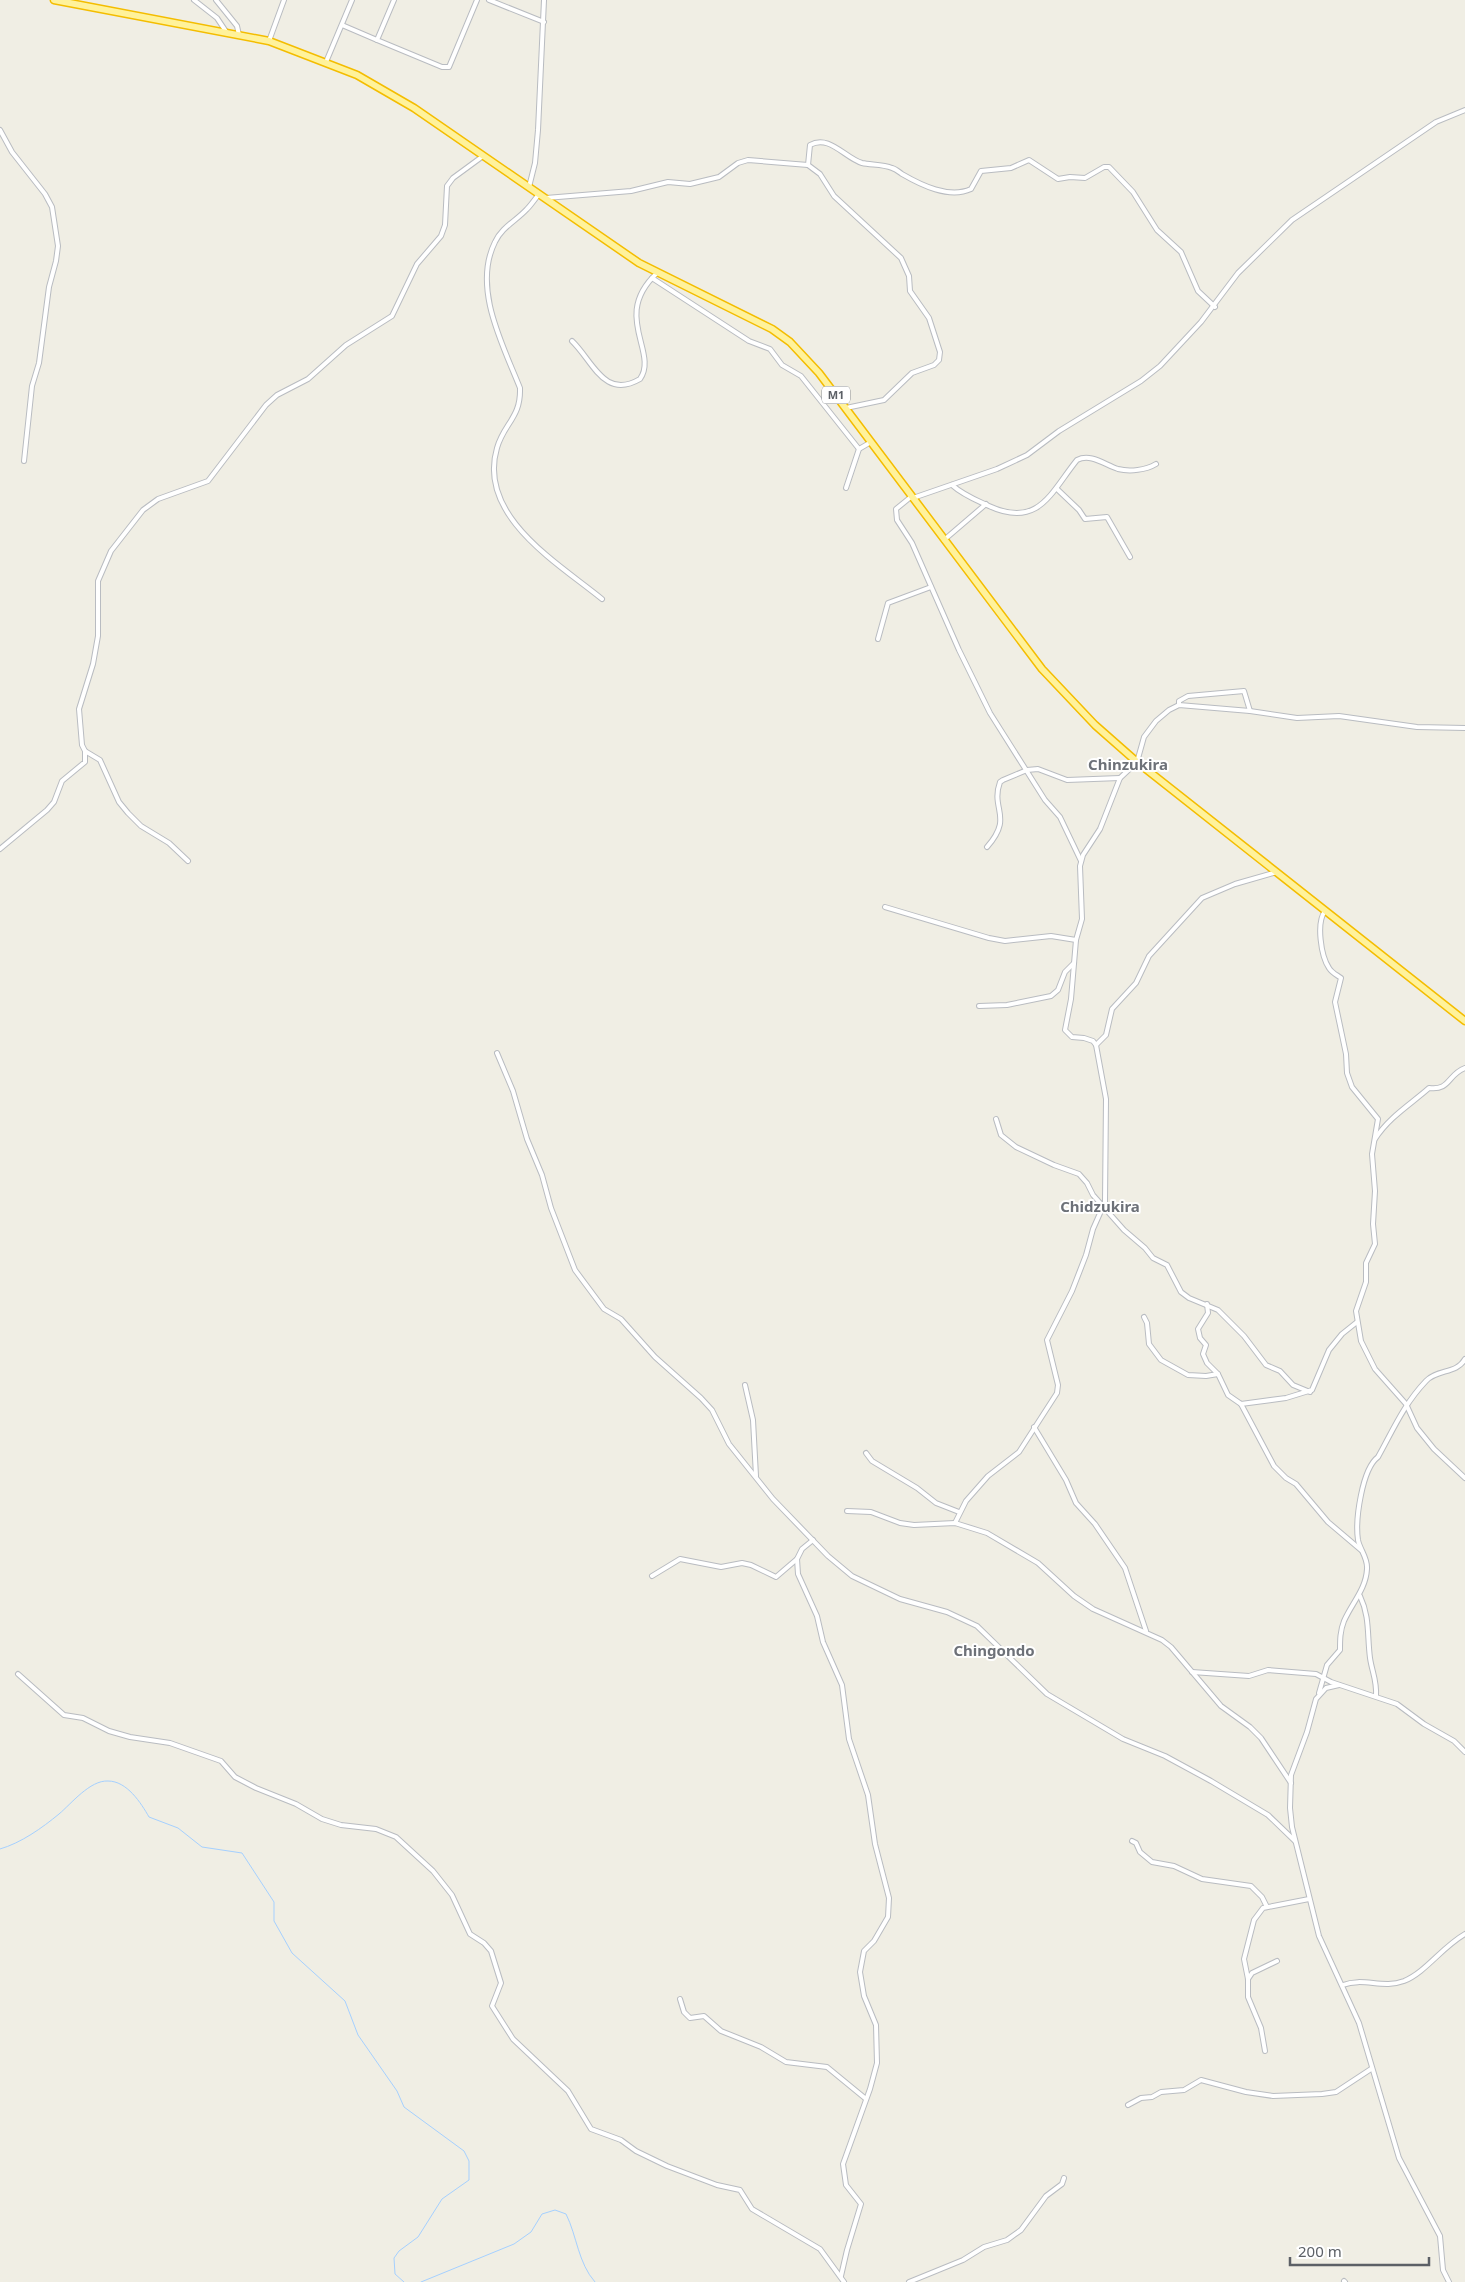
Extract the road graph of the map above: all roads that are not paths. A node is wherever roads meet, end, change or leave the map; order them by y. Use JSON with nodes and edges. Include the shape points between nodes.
{"nodes":[{"id":1,"x":54,"y":0,"type":"edge"},
{"id":2,"x":194,"y":0,"type":"edge"},
{"id":3,"x":216,"y":0,"type":"edge"},
{"id":4,"x":284,"y":0,"type":"edge"},
{"id":5,"x":352,"y":0,"type":"edge"},
{"id":6,"x":394,"y":0,"type":"edge"},
{"id":7,"x":477,"y":0,"type":"edge"},
{"id":8,"x":490,"y":0,"type":"edge"},
{"id":9,"x":544,"y":0,"type":"edge"},
{"id":10,"x":544,"y":22,"type":"junction"},
{"id":11,"x":342,"y":25,"type":"junction"},
{"id":12,"x":228,"y":33,"type":"junction"},
{"id":13,"x":239,"y":36,"type":"junction"},
{"id":14,"x":377,"y":40,"type":"junction"},
{"id":15,"x":268,"y":41,"type":"junction"},
{"id":16,"x":326,"y":62,"type":"junction"},
{"id":17,"x":1465,"y":110,"type":"edge"},
{"id":18,"x":0,"y":130,"type":"edge"},
{"id":19,"x":483,"y":156,"type":"junction"},
{"id":20,"x":808,"y":165,"type":"junction"},
{"id":21,"x":528,"y":187,"type":"junction"},
{"id":22,"x":541,"y":196,"type":"junction"},
{"id":23,"x":654,"y":276,"type":"junction"},
{"id":24,"x":1215,"y":307,"type":"junction"},
{"id":25,"x":572,"y":342,"type":"dead end"},
{"id":26,"x":846,"y":408,"type":"junction"},
{"id":27,"x":871,"y":442,"type":"junction"},
{"id":28,"x":859,"y":449,"type":"junction"},
{"id":29,"x":24,"y":461,"type":"dead end"},
{"id":30,"x":1156,"y":464,"type":"dead end"},
{"id":31,"x":952,"y":485,"type":"junction"},
{"id":32,"x":846,"y":488,"type":"dead end"},
{"id":33,"x":1057,"y":489,"type":"junction"},
{"id":34,"x":912,"y":497,"type":"junction"},
{"id":35,"x":986,"y":504,"type":"junction"},
{"id":36,"x":944,"y":540,"type":"junction"},
{"id":37,"x":1130,"y":557,"type":"dead end"},
{"id":38,"x":931,"y":587,"type":"junction"},
{"id":39,"x":602,"y":599,"type":"dead end"},
{"id":40,"x":878,"y":639,"type":"dead end"},
{"id":41,"x":1179,"y":705,"type":"junction"},
{"id":42,"x":1250,"y":711,"type":"junction"},
{"id":43,"x":1465,"y":728,"type":"edge"},
{"id":44,"x":85,"y":751,"type":"junction"},
{"id":45,"x":1137,"y":762,"type":"junction"},
{"id":46,"x":1027,"y":770,"type":"junction"},
{"id":47,"x":1120,"y":778,"type":"junction"},
{"id":48,"x":987,"y":847,"type":"dead end"},
{"id":49,"x":0,"y":849,"type":"edge"},
{"id":50,"x":188,"y":861,"type":"dead end"},
{"id":51,"x":1081,"y":861,"type":"junction"},
{"id":52,"x":1277,"y":872,"type":"junction"},
{"id":53,"x":885,"y":907,"type":"dead end"},
{"id":54,"x":1326,"y":911,"type":"junction"},
{"id":55,"x":1076,"y":940,"type":"junction"},
{"id":56,"x":1074,"y":962,"type":"junction"},
{"id":57,"x":979,"y":1006,"type":"dead end"},
{"id":58,"x":1465,"y":1021,"type":"edge"},
{"id":59,"x":1096,"y":1045,"type":"junction"},
{"id":60,"x":497,"y":1053,"type":"dead end"},
{"id":61,"x":1465,"y":1068,"type":"edge"},
{"id":62,"x":996,"y":1119,"type":"dead end"},
{"id":63,"x":1374,"y":1141,"type":"junction"},
{"id":64,"x":1104,"y":1207,"type":"junction"},
{"id":65,"x":1207,"y":1304,"type":"junction"},
{"id":66,"x":1144,"y":1317,"type":"dead end"},
{"id":67,"x":1357,"y":1322,"type":"junction"},
{"id":68,"x":1465,"y":1359,"type":"edge"},
{"id":69,"x":1218,"y":1374,"type":"junction"},
{"id":70,"x":745,"y":1385,"type":"dead end"},
{"id":71,"x":1310,"y":1392,"type":"junction"},
{"id":72,"x":1241,"y":1404,"type":"junction"},
{"id":73,"x":1406,"y":1404,"type":"junction"},
{"id":74,"x":1034,"y":1427,"type":"junction"},
{"id":75,"x":866,"y":1453,"type":"dead end"},
{"id":76,"x":756,"y":1478,"type":"junction"},
{"id":77,"x":1465,"y":1478,"type":"edge"},
{"id":78,"x":847,"y":1511,"type":"dead end"},
{"id":79,"x":959,"y":1512,"type":"junction"},
{"id":80,"x":955,"y":1523,"type":"junction"},
{"id":81,"x":813,"y":1540,"type":"junction"},
{"id":82,"x":1363,"y":1552,"type":"junction"},
{"id":83,"x":797,"y":1559,"type":"junction"},
{"id":84,"x":652,"y":1576,"type":"dead end"},
{"id":85,"x":1360,"y":1596,"type":"junction"},
{"id":86,"x":1146,"y":1632,"type":"junction"},
{"id":87,"x":1192,"y":1672,"type":"junction"},
{"id":88,"x":18,"y":1674,"type":"dead end"},
{"id":89,"x":1322,"y":1678,"type":"junction"},
{"id":90,"x":1339,"y":1685,"type":"junction"},
{"id":91,"x":1318,"y":1695,"type":"junction"},
{"id":92,"x":1376,"y":1696,"type":"junction"},
{"id":93,"x":1465,"y":1752,"type":"edge"},
{"id":94,"x":1290,"y":1783,"type":"junction"},
{"id":95,"x":1132,"y":1841,"type":"dead end"},
{"id":96,"x":1295,"y":1841,"type":"junction"},
{"id":97,"x":1309,"y":1899,"type":"junction"},
{"id":98,"x":1267,"y":1907,"type":"junction"},
{"id":99,"x":1465,"y":1934,"type":"edge"},
{"id":100,"x":1277,"y":1961,"type":"dead end"},
{"id":101,"x":1248,"y":1979,"type":"junction"},
{"id":102,"x":1343,"y":1986,"type":"junction"},
{"id":103,"x":680,"y":1999,"type":"dead end"},
{"id":104,"x":1265,"y":2052,"type":"dead end"},
{"id":105,"x":1371,"y":2069,"type":"junction"},
{"id":106,"x":866,"y":2099,"type":"junction"},
{"id":107,"x":1128,"y":2104,"type":"dead end"},
{"id":108,"x":1064,"y":2178,"type":"dead end"},
{"id":109,"x":841,"y":2276,"type":"junction"},
{"id":110,"x":844,"y":2282,"type":"edge"},
{"id":111,"x":909,"y":2282,"type":"edge"},
{"id":112,"x":1449,"y":2282,"type":"edge"}],
"edges":[{"from":1,"to":12,"type":"highway","number":"M1"},
{"from":2,"to":12,"type":"street","via":[[217,18]]},
{"from":3,"to":13,"type":"street","via":[[237,26]]},
{"from":4,"to":15,"type":"street"},
{"from":5,"to":11,"type":"street"},
{"from":6,"to":14,"type":"street"},
{"from":7,"to":14,"type":"street","via":[[449,67]]},
{"from":8,"to":10,"type":"street"},
{"from":9,"to":10,"type":"street"},
{"from":10,"to":21,"type":"street","via":[[535,163]]},
{"from":11,"to":14,"type":"street"},
{"from":11,"to":16,"type":"street"},
{"from":12,"to":13,"type":"highway","number":"M1"},
{"from":13,"to":15,"type":"highway","number":"M1"},
{"from":15,"to":16,"type":"highway","number":"M1"},
{"from":16,"to":19,"type":"highway","number":"M1","via":[[386,91]]},
{"from":17,"to":24,"type":"street","via":[[1436,122],[1292,220],[1249,261]]},
{"from":18,"to":29,"type":"street","via":[[52,207],[58,246],[39,364],[32,386]]},
{"from":19,"to":21,"type":"highway","number":"M1"},
{"from":19,"to":44,"type":"street","via":[[447,186],[445,225],[441,236],[417,264],[392,316],[346,345],[308,379],[277,394],[208,481],[158,499],[143,510],[111,551],[98,581],[98,636],[79,709]]},
{"from":20,"to":22,"type":"street","via":[[748,160],[719,177],[690,184],[668,182],[631,191]]},
{"from":20,"to":24,"type":"street","via":[[810,145],[822,143],[842,150],[860,162],[892,167],[925,187],[957,192],[971,189],[981,171],[1011,168],[1029,160],[1058,179],[1070,176],[1086,178],[1109,167],[1133,192],[1157,230],[1181,252],[1198,291]]},
{"from":20,"to":26,"type":"street","via":[[820,174],[834,196],[901,258],[909,276],[910,290],[929,318],[940,352],[934,365],[912,374],[884,400]]},
{"from":21,"to":22,"type":"highway","number":"M1"},
{"from":22,"to":23,"type":"highway","number":"M1"},
{"from":22,"to":39,"type":"street","via":[[504,228],[489,258],[489,302],[520,388],[516,415],[497,448],[496,484],[502,504],[525,537]]},
{"from":23,"to":25,"type":"street","via":[[641,292],[636,314],[643,360],[640,379],[626,385],[608,382]]},
{"from":23,"to":26,"type":"highway","number":"M1","via":[[751,318],[778,334],[804,356]]},
{"from":23,"to":28,"type":"street","via":[[749,341],[770,349],[782,365],[801,376]]},
{"from":24,"to":31,"type":"street","via":[[1160,366],[1141,381],[1027,455]]},
{"from":26,"to":27,"type":"highway","number":"M1"},
{"from":27,"to":28,"type":"street"},
{"from":27,"to":34,"type":"highway","number":"M1"},
{"from":28,"to":32,"type":"street"},
{"from":30,"to":33,"type":"street","via":[[1121,470],[1082,458]]},
{"from":31,"to":34,"type":"street"},
{"from":31,"to":35,"type":"street"},
{"from":33,"to":35,"type":"street","via":[[1042,505],[1031,511],[1016,514]]},
{"from":33,"to":37,"type":"street","via":[[1085,518],[1108,518]]},
{"from":34,"to":36,"type":"highway","number":"M1"},
{"from":34,"to":38,"type":"street","via":[[898,507],[896,517]]},
{"from":35,"to":36,"type":"street"},
{"from":36,"to":45,"type":"highway","number":"M1","via":[[1042,670],[1095,725]]},
{"from":38,"to":40,"type":"street","via":[[888,603]]},
{"from":38,"to":46,"type":"street","via":[[990,713]]},
{"from":41,"to":42,"type":"street"},
{"from":41,"to":42,"type":"street","via":[[1179,701],[1188,696],[1244,691]]},
{"from":41,"to":45,"type":"street","via":[[1156,721],[1144,737]]},
{"from":42,"to":43,"type":"street","via":[[1297,718],[1339,716],[1416,727]]},
{"from":44,"to":49,"type":"street","via":[[85,762],[62,781],[54,802]]},
{"from":44,"to":50,"type":"street","via":[[100,760],[119,802],[134,820],[169,843]]},
{"from":45,"to":47,"type":"street"},
{"from":45,"to":52,"type":"highway","number":"M1"},
{"from":46,"to":47,"type":"street","via":[[1038,769],[1067,780]]},
{"from":46,"to":48,"type":"street","via":[[1000,782],[1000,829]]},
{"from":46,"to":51,"type":"street","via":[[1045,800],[1060,817]]},
{"from":47,"to":51,"type":"street","via":[[1100,829]]},
{"from":51,"to":55,"type":"street","via":[[1082,919]]},
{"from":52,"to":54,"type":"highway","number":"M1"},
{"from":52,"to":59,"type":"street","via":[[1202,898],[1149,956],[1136,982],[1112,1010],[1106,1035]]},
{"from":53,"to":55,"type":"street","via":[[1005,941],[1051,936]]},
{"from":54,"to":58,"type":"highway","number":"M1"},
{"from":54,"to":63,"type":"street","via":[[1322,920],[1322,950],[1328,967],[1341,978],[1335,1002],[1347,1074],[1352,1087],[1378,1117]]},
{"from":55,"to":56,"type":"street"},
{"from":56,"to":57,"type":"street","via":[[1051,996],[1007,1005]]},
{"from":56,"to":59,"type":"street","via":[[1065,1030],[1072,1037],[1091,1040]]},
{"from":59,"to":64,"type":"street","via":[[1106,1099]]},
{"from":60,"to":76,"type":"street","via":[[575,1270],[604,1309],[621,1320],[655,1357],[701,1398],[720,1423],[729,1444]]},
{"from":61,"to":63,"type":"street","via":[[1442,1088],[1429,1088],[1401,1110]]},
{"from":62,"to":64,"type":"street","via":[[1001,1135],[1016,1146],[1079,1174]]},
{"from":63,"to":67,"type":"street","via":[[1375,1244],[1365,1266],[1366,1277],[1356,1308]]},
{"from":64,"to":65,"type":"street","via":[[1150,1255],[1167,1265],[1181,1292]]},
{"from":64,"to":74,"type":"street","via":[[1072,1291],[1047,1340],[1058,1389],[1056,1397]]},
{"from":65,"to":69,"type":"street","via":[[1208,1313],[1199,1327],[1199,1334],[1206,1345],[1204,1357]]},
{"from":65,"to":71,"type":"street","via":[[1233,1323],[1266,1365],[1280,1371],[1293,1385]]},
{"from":66,"to":69,"type":"street","via":[[1149,1344],[1161,1360],[1188,1375]]},
{"from":67,"to":71,"type":"street","via":[[1333,1345]]},
{"from":67,"to":73,"type":"street","via":[[1363,1348],[1372,1364]]},
{"from":68,"to":73,"type":"street","via":[[1459,1368],[1432,1376]]},
{"from":69,"to":72,"type":"street","via":[[1228,1395]]},
{"from":70,"to":76,"type":"street","via":[[752,1420]]},
{"from":71,"to":72,"type":"street"},
{"from":72,"to":82,"type":"street","via":[[1274,1466],[1296,1484],[1328,1522]]},
{"from":73,"to":77,"type":"street","via":[[1417,1428]]},
{"from":73,"to":82,"type":"street","via":[[1365,1478],[1358,1520],[1358,1539]]},
{"from":74,"to":79,"type":"street","via":[[1019,1452],[988,1476]]},
{"from":74,"to":86,"type":"street","via":[[1076,1502],[1125,1568]]},
{"from":75,"to":79,"type":"street","via":[[872,1461],[917,1488],[936,1504]]},
{"from":76,"to":81,"type":"street"},
{"from":78,"to":80,"type":"street","via":[[871,1512],[914,1526]]},
{"from":79,"to":80,"type":"street"},
{"from":80,"to":86,"type":"street","via":[[987,1533],[1038,1564],[1093,1609]]},
{"from":81,"to":83,"type":"street"},
{"from":81,"to":96,"type":"street","via":[[852,1576],[900,1599],[947,1612],[977,1626],[1046,1694],[1123,1740],[1172,1760],[1211,1781],[1268,1815]]},
{"from":82,"to":85,"type":"street","via":[[1367,1569]]},
{"from":83,"to":84,"type":"street","via":[[776,1577],[751,1565],[721,1567],[680,1559]]},
{"from":83,"to":106,"type":"street","via":[[800,1584],[817,1616],[823,1642],[842,1685],[849,1739],[868,1795],[874,1844],[889,1898],[888,1917],[864,1951],[860,1972],[864,1996],[875,2018],[878,2039],[877,2063]]},
{"from":85,"to":89,"type":"street","via":[[1344,1621],[1340,1650],[1327,1665]]},
{"from":85,"to":92,"type":"street","via":[[1367,1611],[1370,1660],[1377,1681]]},
{"from":86,"to":87,"type":"street","via":[[1171,1647]]},
{"from":87,"to":89,"type":"street","via":[[1249,1676],[1262,1671],[1295,1671]]},
{"from":87,"to":94,"type":"street","via":[[1221,1706],[1261,1738]]},
{"from":88,"to":109,"type":"street","via":[[64,1715],[83,1718],[130,1737],[170,1743],[221,1761],[234,1777],[322,1819],[376,1829],[396,1837],[433,1871],[448,1890],[470,1934],[489,1947],[501,1983],[492,2006],[494,2012],[513,2039],[568,2091],[587,2125],[667,2166],[717,2186],[740,2190],[752,2209],[820,2249]]},
{"from":89,"to":90,"type":"street"},
{"from":89,"to":91,"type":"street"},
{"from":90,"to":91,"type":"street","via":[[1326,1688]]},
{"from":90,"to":92,"type":"street"},
{"from":91,"to":94,"type":"street"},
{"from":92,"to":93,"type":"street","via":[[1407,1710]]},
{"from":94,"to":96,"type":"street"},
{"from":95,"to":98,"type":"street","via":[[1152,1862],[1174,1866],[1202,1879],[1251,1886]]},
{"from":96,"to":97,"type":"street"},
{"from":97,"to":98,"type":"street"},
{"from":97,"to":102,"type":"street","via":[[1319,1936]]},
{"from":98,"to":101,"type":"street","via":[[1258,1913],[1251,1928],[1244,1959]]},
{"from":99,"to":102,"type":"street","via":[[1404,1980],[1384,1985],[1360,1982]]},
{"from":100,"to":101,"type":"street","via":[[1252,1973]]},
{"from":101,"to":104,"type":"street","via":[[1248,1997]]},
{"from":102,"to":105,"type":"street","via":[[1359,2023]]},
{"from":103,"to":106,"type":"street","via":[[684,2012],[690,2018],[704,2016],[721,2031],[786,2062],[827,2067]]},
{"from":105,"to":107,"type":"street","via":[[1336,2092],[1263,2095],[1201,2080],[1184,2090],[1161,2092]]},
{"from":105,"to":112,"type":"street","via":[[1399,2158],[1440,2236],[1444,2270]]},
{"from":106,"to":109,"type":"street","via":[[843,2164],[846,2185],[861,2204]]},
{"from":108,"to":111,"type":"street","via":[[1021,2230],[1007,2240],[984,2247],[963,2260]]},
{"from":109,"to":110,"type":"street"}]}
